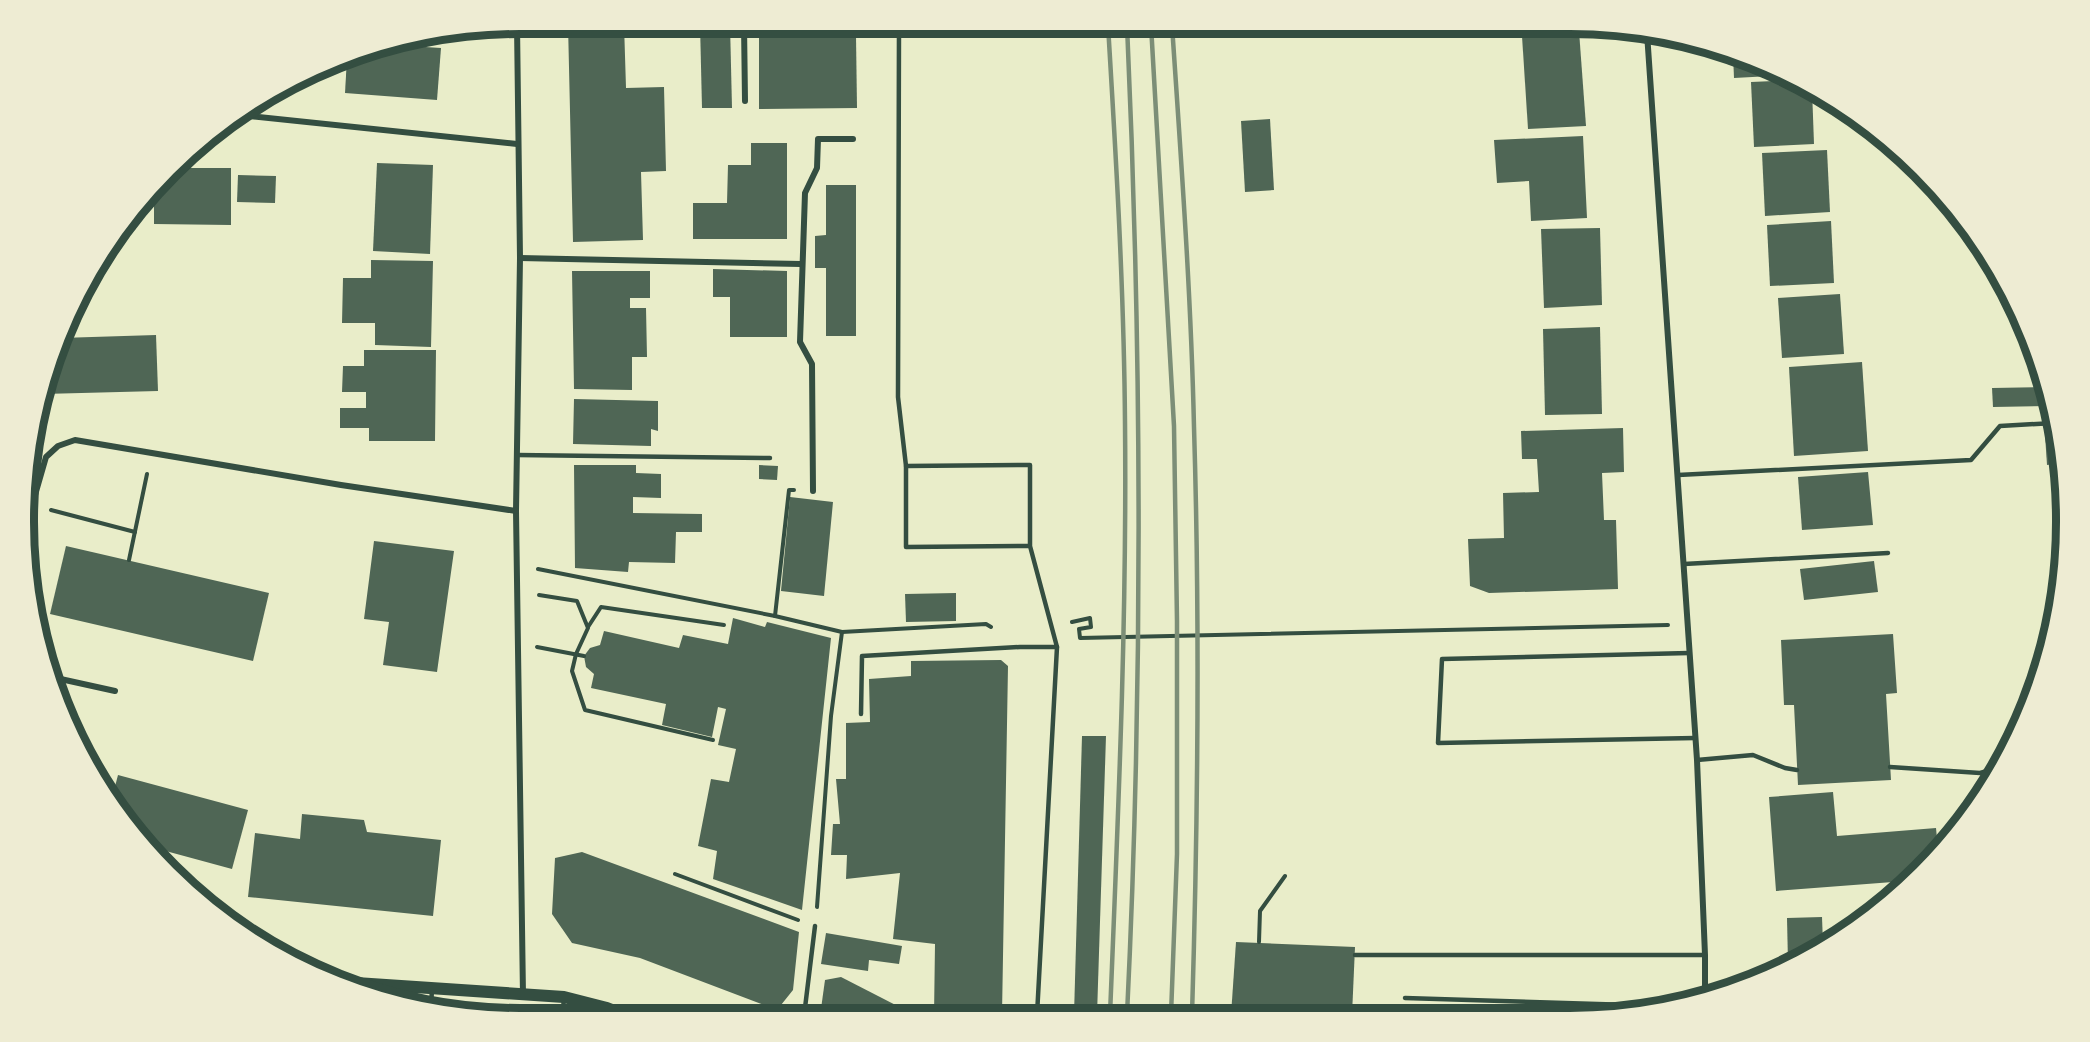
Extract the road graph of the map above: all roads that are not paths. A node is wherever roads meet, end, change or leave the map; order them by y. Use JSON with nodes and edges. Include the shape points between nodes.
{"nodes":[{"id":1,"x":517,"y":34,"type":"edge"},
{"id":2,"x":744,"y":34,"type":"edge"},
{"id":3,"x":899,"y":34,"type":"edge"},
{"id":4,"x":1648,"y":41,"type":"edge"},
{"id":5,"x":745,"y":101,"type":"dead end"},
{"id":6,"x":251,"y":116,"type":"edge"},
{"id":7,"x":853,"y":139,"type":"dead end"},
{"id":8,"x":517,"y":144,"type":"junction"},
{"id":9,"x":520,"y":258,"type":"junction"},
{"id":10,"x":801,"y":264,"type":"junction"},
{"id":11,"x":2045,"y":423,"type":"edge"},
{"id":12,"x":517,"y":455,"type":"junction"},
{"id":13,"x":770,"y":458,"type":"dead end"},
{"id":14,"x":906,"y":466,"type":"junction"},
{"id":15,"x":1678,"y":475,"type":"junction"},
{"id":16,"x":36,"y":491,"type":"edge"},
{"id":17,"x":813,"y":491,"type":"road end"},
{"id":18,"x":516,"y":511,"type":"junction"},
{"id":19,"x":1030,"y":546,"type":"junction"},
{"id":20,"x":1888,"y":553,"type":"dead end"},
{"id":21,"x":1684,"y":564,"type":"junction"},
{"id":22,"x":1057,"y":647,"type":"junction"},
{"id":23,"x":1689,"y":652,"type":"junction"},
{"id":24,"x":61,"y":679,"type":"edge"},
{"id":25,"x":115,"y":691,"type":"dead end"},
{"id":26,"x":861,"y":714,"type":"dead end"},
{"id":27,"x":1695,"y":738,"type":"junction"},
{"id":28,"x":1697,"y":760,"type":"junction"},
{"id":29,"x":1890,"y":767,"type":"dead end"},
{"id":30,"x":1797,"y":770,"type":"dead end"},
{"id":31,"x":1986,"y":771,"type":"edge"},
{"id":32,"x":815,"y":926,"type":"road end"},
{"id":33,"x":1355,"y":955,"type":"dead end"},
{"id":34,"x":1705,"y":955,"type":"junction"},
{"id":35,"x":373,"y":984,"type":"edge"},
{"id":36,"x":1705,"y":988,"type":"edge"},
{"id":37,"x":432,"y":989,"type":"junction"},
{"id":38,"x":524,"y":995,"type":"junction"},
{"id":39,"x":564,"y":997,"type":"junction"},
{"id":40,"x":1405,"y":998,"type":"dead end"},
{"id":41,"x":431,"y":999,"type":"edge"},
{"id":42,"x":1616,"y":1005,"type":"edge"},
{"id":43,"x":563,"y":1008,"type":"edge"},
{"id":44,"x":607,"y":1008,"type":"edge"},
{"id":45,"x":805,"y":1008,"type":"edge"},
{"id":46,"x":1037,"y":1008,"type":"edge"}],
"edges":[{"from":1,"to":8,"type":"street"},
{"from":2,"to":5,"type":"street"},
{"from":3,"to":14,"type":"lane","via":[[898,397]]},
{"from":4,"to":15,"type":"street"},
{"from":6,"to":8,"type":"street"},
{"from":7,"to":10,"type":"street","via":[[818,139],[817,168],[805,193]]},
{"from":8,"to":9,"type":"street"},
{"from":9,"to":10,"type":"street"},
{"from":9,"to":12,"type":"street"},
{"from":10,"to":17,"type":"street","via":[[800,342],[812,364]]},
{"from":11,"to":15,"type":"lane","via":[[2000,426],[1971,460]]},
{"from":12,"to":13,"type":"lane"},
{"from":12,"to":18,"type":"street"},
{"from":14,"to":19,"type":"lane","via":[[1030,465]]},
{"from":14,"to":19,"type":"lane","via":[[906,548]]},
{"from":15,"to":21,"type":"street"},
{"from":16,"to":18,"type":"street","via":[[46,457],[58,446],[75,440]]},
{"from":18,"to":38,"type":"street"},
{"from":19,"to":22,"type":"lane"},
{"from":20,"to":21,"type":"lane"},
{"from":21,"to":23,"type":"street"},
{"from":22,"to":26,"type":"lane","via":[[862,656]]},
{"from":22,"to":46,"type":"lane"},
{"from":23,"to":27,"type":"street"},
{"from":23,"to":27,"type":"lane","via":[[1442,659],[1438,743]]},
{"from":24,"to":25,"type":"street"},
{"from":27,"to":28,"type":"street"},
{"from":28,"to":30,"type":"lane","via":[[1753,755]]},
{"from":28,"to":34,"type":"street"},
{"from":29,"to":31,"type":"lane"},
{"from":32,"to":45,"type":"lane"},
{"from":33,"to":34,"type":"lane"},
{"from":34,"to":36,"type":"street"},
{"from":35,"to":37,"type":"main road"},
{"from":37,"to":38,"type":"main road"},
{"from":37,"to":41,"type":"lane"},
{"from":38,"to":39,"type":"main road"},
{"from":39,"to":43,"type":"lane"},
{"from":39,"to":44,"type":"main road"},
{"from":40,"to":42,"type":"lane"}]}
